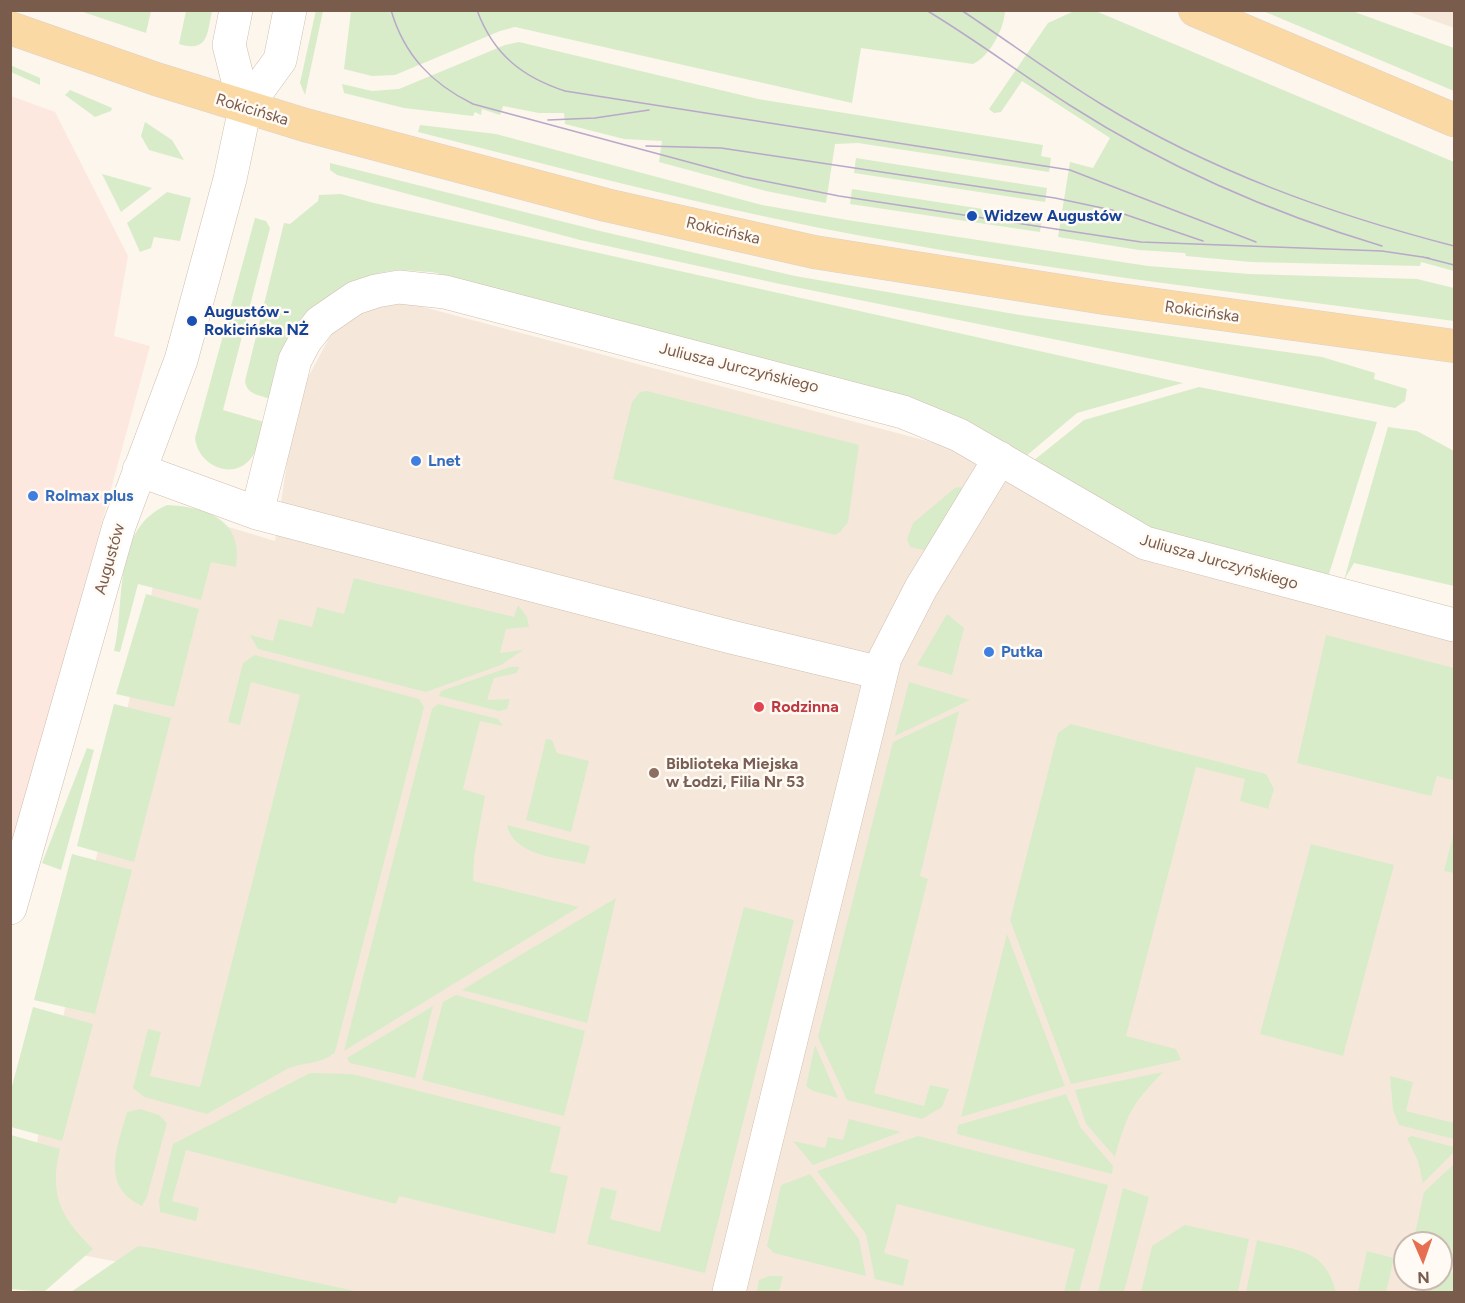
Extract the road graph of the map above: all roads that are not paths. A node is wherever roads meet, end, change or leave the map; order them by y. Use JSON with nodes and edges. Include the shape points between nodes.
{"nodes":[{"id":1,"x":236,"y":10,"type":"edge"},
{"id":2,"x":290,"y":10,"type":"edge"},
{"id":3,"x":1195,"y":10,"type":"edge"},
{"id":4,"x":10,"y":28,"type":"edge"},
{"id":5,"x":245,"y":108,"type":"junction"},
{"id":6,"x":1455,"y":120,"type":"edge"},
{"id":7,"x":1455,"y":346,"type":"edge"},
{"id":8,"x":1000,"y":458,"type":"junction"},
{"id":9,"x":139,"y":470,"type":"junction"},
{"id":10,"x":256,"y":513,"type":"junction"},
{"id":11,"x":1455,"y":625,"type":"edge"},
{"id":12,"x":880,"y":673,"type":"junction"},
{"id":13,"x":10,"y":908,"type":"edge"},
{"id":14,"x":729,"y":1293,"type":"edge"}],
"edges":[{"from":1,"to":5,"type":"street","name":"Augustów","via":[[229,45]]},
{"from":2,"to":5,"type":"street","name":"Augustów","via":[[280,60]]},
{"from":3,"to":6,"type":"main road"},
{"from":4,"to":5,"type":"main road","name":"Rokicińska"},
{"from":5,"to":7,"type":"main road","name":"Rokicińska","via":[[606,205],[814,252],[1105,298]]},
{"from":5,"to":9,"type":"street","name":"Augustów","via":[[182,360]]},
{"from":8,"to":10,"type":"street","name":"Juliusza Jurczyńskiego","via":[[934,423],[877,404],[445,292],[399,287],[376,291],[346,304],[320,322],[305,341],[290,380]]},
{"from":8,"to":11,"type":"street","name":"Juliusza Jurczyńskiego","via":[[1145,543]]},
{"from":8,"to":12,"type":"street","via":[[921,588],[890,644]]},
{"from":9,"to":10,"type":"street"},
{"from":9,"to":13,"type":"street","name":"Augustów","via":[[119,526]]},
{"from":10,"to":12,"type":"street"},
{"from":12,"to":14,"type":"street"}]}
